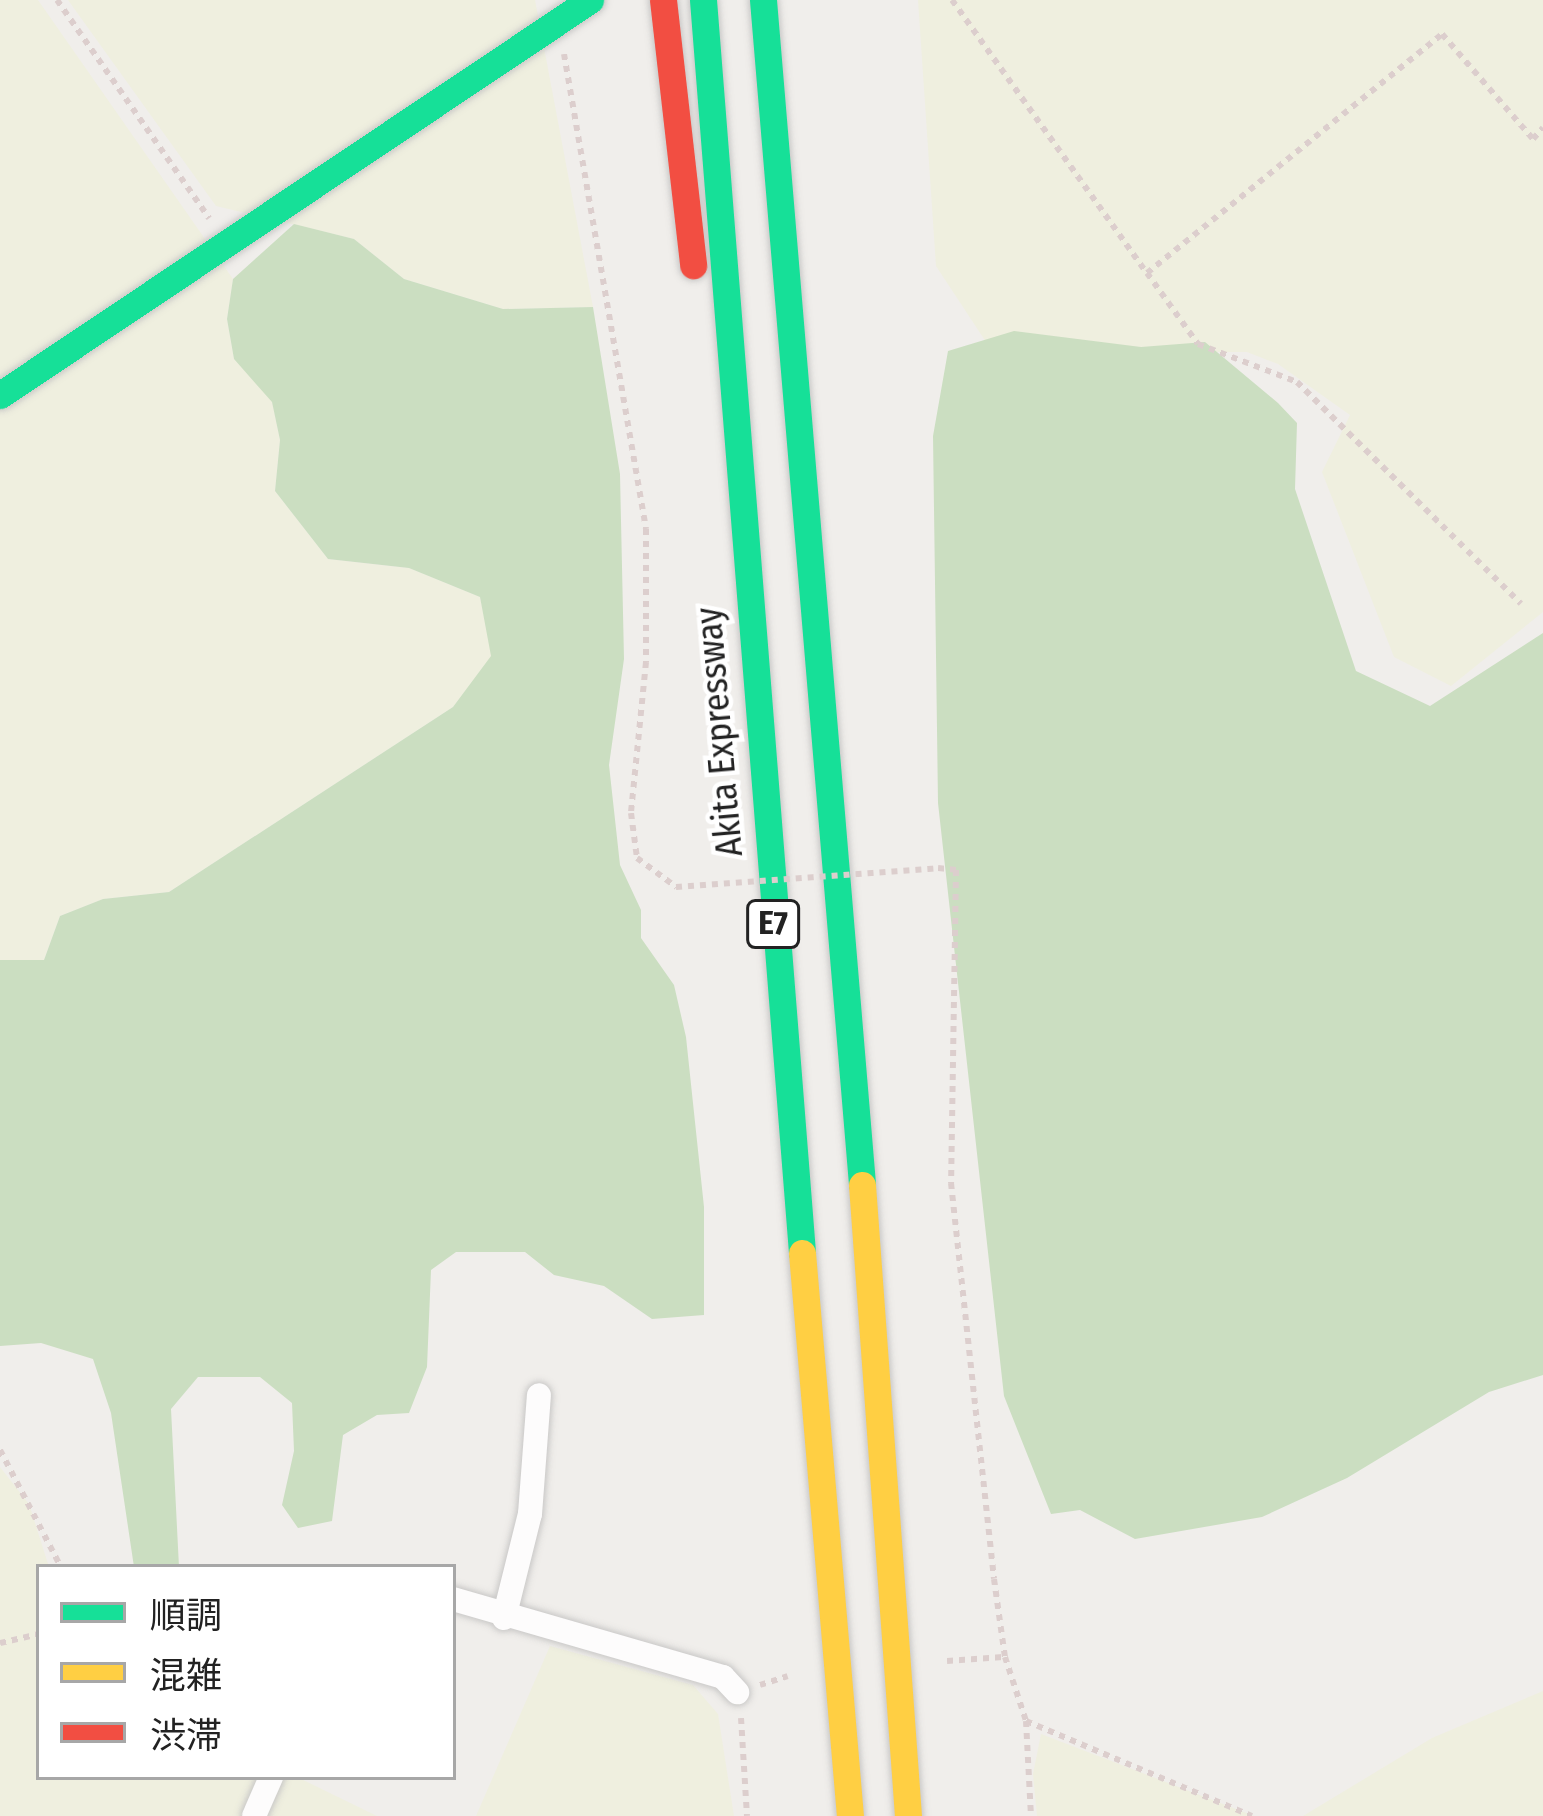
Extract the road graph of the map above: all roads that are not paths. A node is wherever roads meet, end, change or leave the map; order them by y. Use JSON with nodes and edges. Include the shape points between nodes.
{"nodes":[{"id":1,"x":590,"y":0,"type":"edge"},
{"id":2,"x":663,"y":0,"type":"edge"},
{"id":3,"x":703,"y":0,"type":"edge"},
{"id":4,"x":765,"y":6,"type":"edge"},
{"id":5,"x":0,"y":395,"type":"edge"},
{"id":6,"x":734,"y":462,"type":"junction"},
{"id":7,"x":539,"y":1395,"type":"dead end"},
{"id":8,"x":456,"y":1600,"type":"edge"},
{"id":9,"x":504,"y":1618,"type":"junction"},
{"id":10,"x":737,"y":1692,"type":"road end"},
{"id":11,"x":270,"y":1780,"type":"edge"},
{"id":12,"x":254,"y":1816,"type":"edge"},
{"id":13,"x":850,"y":1816,"type":"edge"},
{"id":14,"x":908,"y":1816,"type":"edge"}],
"edges":[{"from":1,"to":5,"type":"main road"},
{"from":2,"to":6,"type":"main road","via":[[689,246]]},
{"from":3,"to":6,"type":"main road","name":"Akita Expressway","number":"E7"},
{"from":4,"to":14,"type":"main road","number":"E7","via":[[828,713]]},
{"from":6,"to":13,"type":"main road","name":"Akita Expressway","number":"E7"},
{"from":7,"to":9,"type":"street","via":[[530,1514]]},
{"from":8,"to":9,"type":"street"},
{"from":9,"to":10,"type":"street","via":[[723,1677]]},
{"from":11,"to":12,"type":"street"}]}
